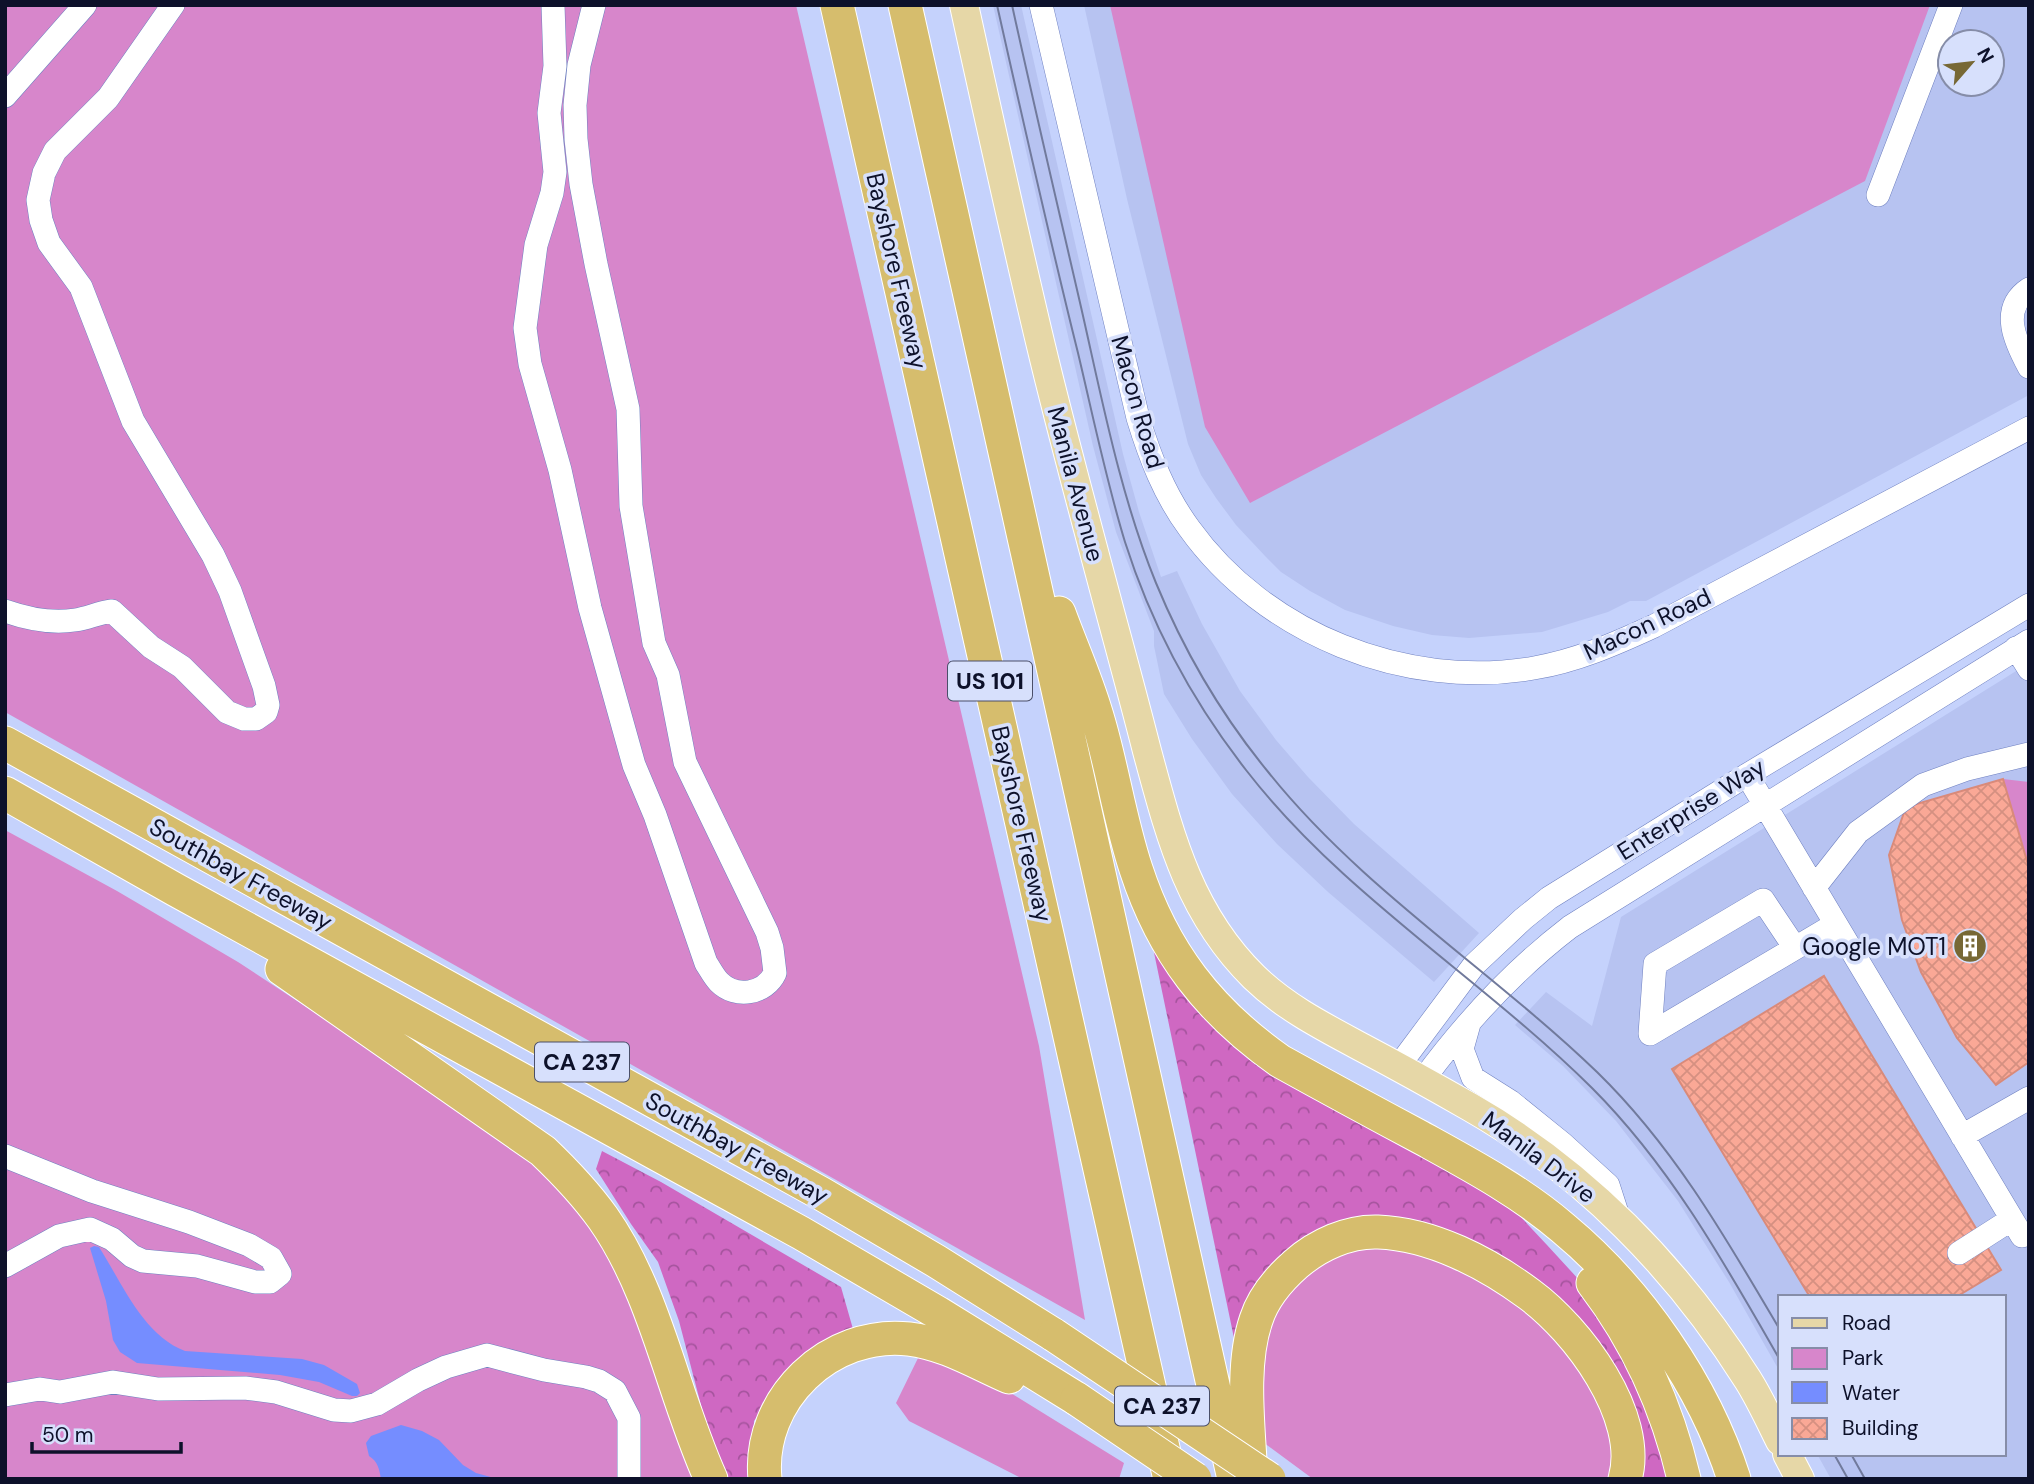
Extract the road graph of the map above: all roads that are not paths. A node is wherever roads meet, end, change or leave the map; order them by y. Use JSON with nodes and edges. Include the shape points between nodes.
{"nodes":[{"id":1,"x":85,"y":5,"type":"edge"},
{"id":2,"x":173,"y":5,"type":"edge"},
{"id":3,"x":553,"y":5,"type":"edge"},
{"id":4,"x":594,"y":5,"type":"edge"},
{"id":5,"x":837,"y":5,"type":"edge"},
{"id":6,"x":905,"y":5,"type":"edge"},
{"id":7,"x":964,"y":5,"type":"edge"},
{"id":8,"x":1041,"y":5,"type":"edge"},
{"id":9,"x":1951,"y":5,"type":"edge"},
{"id":10,"x":5,"y":96,"type":"edge"},
{"id":11,"x":1878,"y":195,"type":"dead end"},
{"id":12,"x":2029,"y":289,"type":"edge"},
{"id":13,"x":2029,"y":366,"type":"edge"},
{"id":14,"x":2029,"y":428,"type":"edge"},
{"id":15,"x":1018,"y":503,"type":"junction"},
{"id":16,"x":2029,"y":605,"type":"edge"},
{"id":17,"x":5,"y":611,"type":"edge"},
{"id":18,"x":2023,"y":645,"type":"edge"},
{"id":19,"x":2029,"y":669,"type":"edge"},
{"id":20,"x":5,"y":743,"type":"edge"},
{"id":21,"x":2029,"y":754,"type":"edge"},
{"id":22,"x":1747,"y":775,"type":"junction"},
{"id":23,"x":5,"y":793,"type":"edge"},
{"id":24,"x":1765,"y":804,"type":"junction"},
{"id":25,"x":1814,"y":888,"type":"junction"},
{"id":26,"x":176,"y":890,"type":"junction"},
{"id":27,"x":1836,"y":924,"type":"junction"},
{"id":28,"x":1795,"y":948,"type":"junction"},
{"id":29,"x":1228,"y":949,"type":"joint"},
{"id":30,"x":1469,"y":1024,"type":"junction"},
{"id":31,"x":1398,"y":1067,"type":"junction"},
{"id":32,"x":1423,"y":1080,"type":"junction"},
{"id":33,"x":2029,"y":1098,"type":"edge"},
{"id":34,"x":1962,"y":1136,"type":"junction"},
{"id":35,"x":5,"y":1156,"type":"edge"},
{"id":36,"x":1502,"y":1183,"type":"junction"},
{"id":37,"x":1619,"y":1219,"type":"junction"},
{"id":38,"x":2020,"y":1227,"type":"edge"},
{"id":39,"x":1958,"y":1253,"type":"dead end"},
{"id":40,"x":5,"y":1266,"type":"edge"},
{"id":41,"x":1141,"y":1357,"type":"junction"},
{"id":42,"x":5,"y":1395,"type":"edge"},
{"id":43,"x":1076,"y":1407,"type":"junction"},
{"id":44,"x":1778,"y":1437,"type":"edge"},
{"id":45,"x":1788,"y":1456,"type":"edge"},
{"id":46,"x":629,"y":1479,"type":"edge"},
{"id":47,"x":711,"y":1479,"type":"edge"},
{"id":48,"x":765,"y":1479,"type":"edge"},
{"id":49,"x":1145,"y":1479,"type":"edge"},
{"id":50,"x":1170,"y":1479,"type":"edge"},
{"id":51,"x":1185,"y":1479,"type":"edge"},
{"id":52,"x":1195,"y":1479,"type":"edge"},
{"id":53,"x":1234,"y":1479,"type":"edge"},
{"id":54,"x":1251,"y":1479,"type":"edge"},
{"id":55,"x":1269,"y":1479,"type":"edge"},
{"id":56,"x":1625,"y":1479,"type":"edge"},
{"id":57,"x":1684,"y":1479,"type":"edge"},
{"id":58,"x":1734,"y":1479,"type":"edge"},
{"id":59,"x":1800,"y":1479,"type":"edge"}],
"edges":[{"from":1,"to":10,"type":"street"},
{"from":2,"to":17,"type":"street","via":[[108,98],[55,150],[38,200],[49,243],[81,287],[133,421],[230,591],[264,687],[266,712],[256,719],[227,712],[182,667],[151,647],[113,611],[51,622]]},
{"from":3,"to":4,"type":"street","via":[[555,66],[549,113],[555,172],[532,273],[525,328],[530,364],[634,765],[706,963],[720,984],[756,991],[775,973],[772,948],[685,762],[668,675],[654,643],[631,506],[628,409],[596,264],[576,139],[579,65]]},
{"from":5,"to":41,"type":"highway","name":"Bayshore Freeway","number":"US 101"},
{"from":6,"to":15,"type":"highway","number":"US 101"},
{"from":7,"to":29,"type":"main road","name":"Manila Avenue","via":[[1041,346],[1167,825],[1192,893]]},
{"from":8,"to":14,"type":"street","name":"Macon Road","via":[[1138,418],[1167,494],[1217,563],[1250,593],[1289,621],[1332,642],[1396,663],[1451,671],[1534,668],[1576,658],[1654,626]]},
{"from":9,"to":11,"type":"street"},
{"from":12,"to":13,"type":"street","via":[[2022,293],[2012,314],[2014,340]]},
{"from":15,"to":36,"type":"highway","via":[[1096,713],[1135,867],[1163,936],[1201,992],[1249,1039],[1280,1061]]},
{"from":15,"to":53,"type":"highway","number":"US 101"},
{"from":16,"to":22,"type":"street","name":"Enterprise Way"},
{"from":18,"to":19,"type":"street"},
{"from":18,"to":24,"type":"street","name":"Enterprise Way"},
{"from":20,"to":55,"type":"highway","name":"Southbay Freeway","number":"CA 237","bridge":true,"via":[[822,1194],[1054,1335]]},
{"from":21,"to":25,"type":"street","via":[[1923,785],[1858,832]]},
{"from":22,"to":24,"type":"street"},
{"from":22,"to":31,"type":"street","name":"Enterprise Way","via":[[1578,879],[1523,919],[1464,976]]},
{"from":23,"to":26,"type":"highway","name":"Southbay Freeway","number":"CA 237"},
{"from":24,"to":25,"type":"street"},
{"from":24,"to":30,"type":"street","name":"Enterprise Way","via":[[1570,926],[1522,966]]},
{"from":25,"to":27,"type":"street"},
{"from":26,"to":43,"type":"highway","name":"Southbay Freeway","number":"CA 237","via":[[801,1233],[938,1313]]},
{"from":26,"to":47,"type":"highway","via":[[216,923],[543,1151],[574,1182],[604,1220],[636,1279]]},
{"from":27,"to":28,"type":"street"},
{"from":27,"to":34,"type":"street"},
{"from":28,"to":28,"type":"street","via":[[1706,1001],[1650,1034],[1655,964],[1763,900]]},
{"from":29,"to":31,"type":"main road","name":"Manila Drive","via":[[1282,1001]]},
{"from":30,"to":32,"type":"street","name":"Enterprise Way"},
{"from":30,"to":37,"type":"street","via":[[1462,1049],[1473,1078],[1511,1102],[1608,1185]]},
{"from":31,"to":32,"type":"main road","name":"Manila Drive"},
{"from":32,"to":37,"type":"main road","name":"Manila Drive","via":[[1548,1158]]},
{"from":33,"to":34,"type":"street"},
{"from":34,"to":38,"type":"street"},
{"from":35,"to":40,"type":"street","via":[[249,1245],[271,1258],[280,1274],[270,1282],[255,1282],[197,1266],[143,1261],[90,1229],[59,1236]]},
{"from":36,"to":57,"type":"highway","via":[[1584,1271],[1618,1318],[1654,1384]]},
{"from":36,"to":58,"type":"highway","via":[[1563,1227],[1630,1294],[1705,1409]]},
{"from":37,"to":44,"type":"main road","name":"Manila Drive","via":[[1691,1297],[1749,1382]]},
{"from":38,"to":39,"type":"street"},
{"from":41,"to":49,"type":"highway"},
{"from":41,"to":50,"type":"highway","name":"Bayshore Freeway","number":"US 101"},
{"from":42,"to":46,"type":"street","via":[[40,1389],[60,1392],[113,1382],[158,1389],[245,1388],[351,1411],[377,1404],[446,1367],[487,1355],[586,1377],[615,1391],[629,1418]]},
{"from":43,"to":48,"type":"highway","via":[[947,1349],[910,1339],[875,1339],[816,1364],[793,1386],[766,1439]]},
{"from":43,"to":51,"type":"highway"},
{"from":43,"to":52,"type":"highway","name":"Southbay Freeway","number":"CA 237","bridge":true},
{"from":45,"to":59,"type":"main road"},
{"from":54,"to":56,"type":"highway","via":[[1249,1351],[1269,1293],[1285,1273],[1326,1243],[1377,1232],[1449,1249],[1489,1268],[1531,1295],[1565,1328],[1596,1366],[1616,1401],[1627,1439]]}]}
